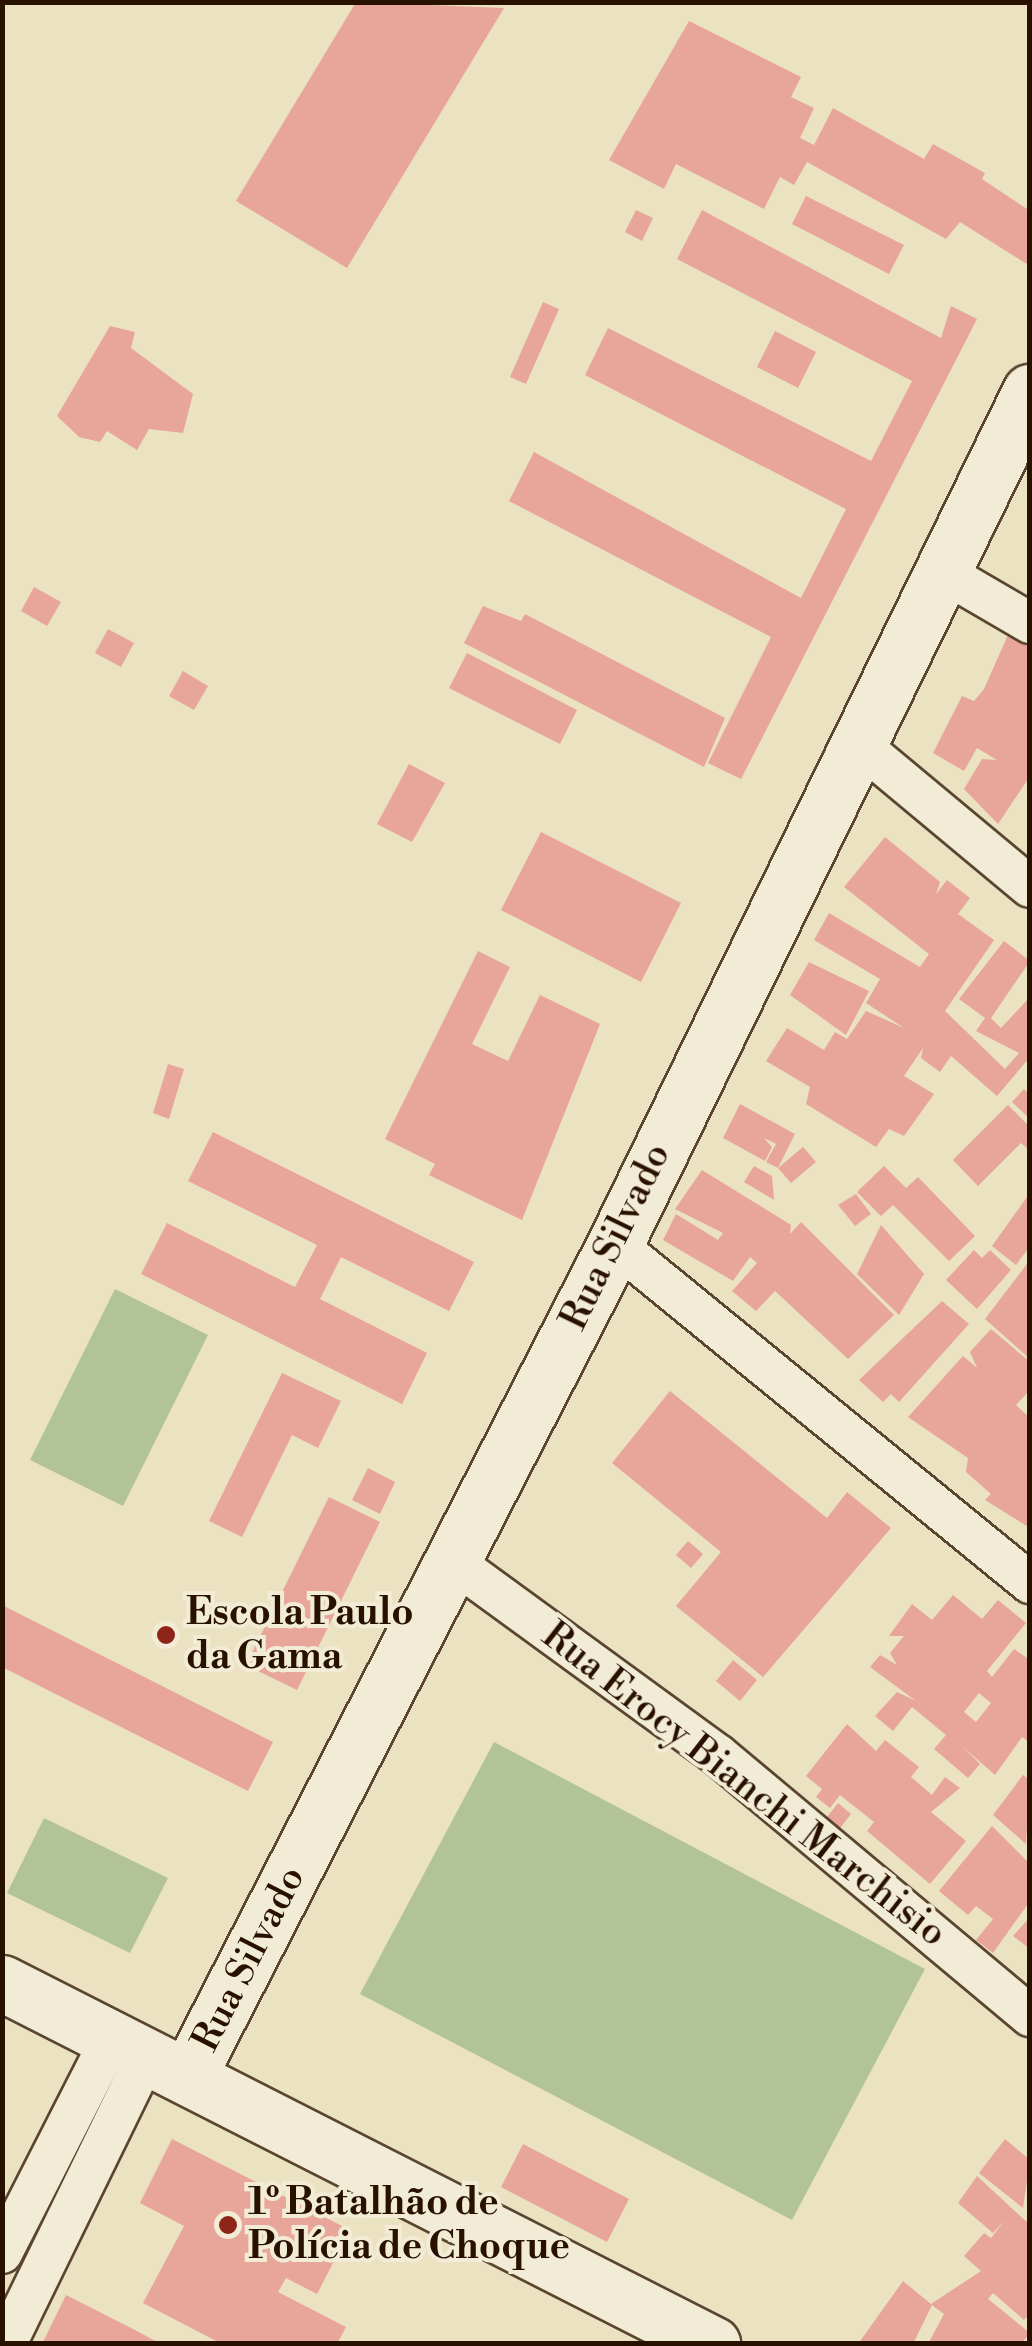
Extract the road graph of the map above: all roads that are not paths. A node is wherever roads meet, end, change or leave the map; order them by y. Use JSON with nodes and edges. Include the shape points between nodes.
{"nodes":[{"id":1,"x":1030,"y":392,"type":"edge"},
{"id":2,"x":941,"y":570,"type":"junction"},
{"id":3,"x":1030,"y":622,"type":"edge"},
{"id":4,"x":856,"y":742,"type":"junction"},
{"id":5,"x":1030,"y":887,"type":"edge"},
{"id":6,"x":614,"y":1244,"type":"junction"},
{"id":7,"x":452,"y":1561,"type":"junction"},
{"id":8,"x":1030,"y":1583,"type":"edge"},
{"id":9,"x":2,"y":1983,"type":"edge"},
{"id":10,"x":1030,"y":2016,"type":"edge"},
{"id":11,"x":149,"y":2056,"type":"junction"},
{"id":12,"x":70,"y":2124,"type":"junction"},
{"id":13,"x":107,"y":2141,"type":"junction"},
{"id":14,"x":7,"y":2244,"type":"edge"},
{"id":15,"x":53,"y":2253,"type":"junction"},
{"id":16,"x":6,"y":2344,"type":"edge"},
{"id":17,"x":712,"y":2344,"type":"edge"}],
"edges":[{"from":1,"to":2,"type":"street","name":"Rua Silvado"},
{"from":2,"to":3,"type":"street"},
{"from":2,"to":4,"type":"street","name":"Rua Silvado"},
{"from":4,"to":5,"type":"street"},
{"from":4,"to":6,"type":"street","name":"Rua Silvado"},
{"from":6,"to":7,"type":"street","name":"Rua Silvado"},
{"from":6,"to":8,"type":"street"},
{"from":7,"to":10,"type":"street","name":"Rua Erocy Bianchi Marchisio","via":[[718,1755]]},
{"from":7,"to":11,"type":"street","name":"Rua Silvado"},
{"from":9,"to":11,"type":"street"},
{"from":11,"to":12,"type":"street","name":"Rua Silvado"},
{"from":11,"to":13,"type":"street","name":"Rua Silvado"},
{"from":11,"to":17,"type":"street"},
{"from":12,"to":13,"type":"street"},
{"from":12,"to":14,"type":"street","name":"Rua Silvado"},
{"from":13,"to":15,"type":"street","name":"Rua Silvado"},
{"from":14,"to":15,"type":"street"},
{"from":15,"to":16,"type":"street","name":"Rua Silvado"}]}
